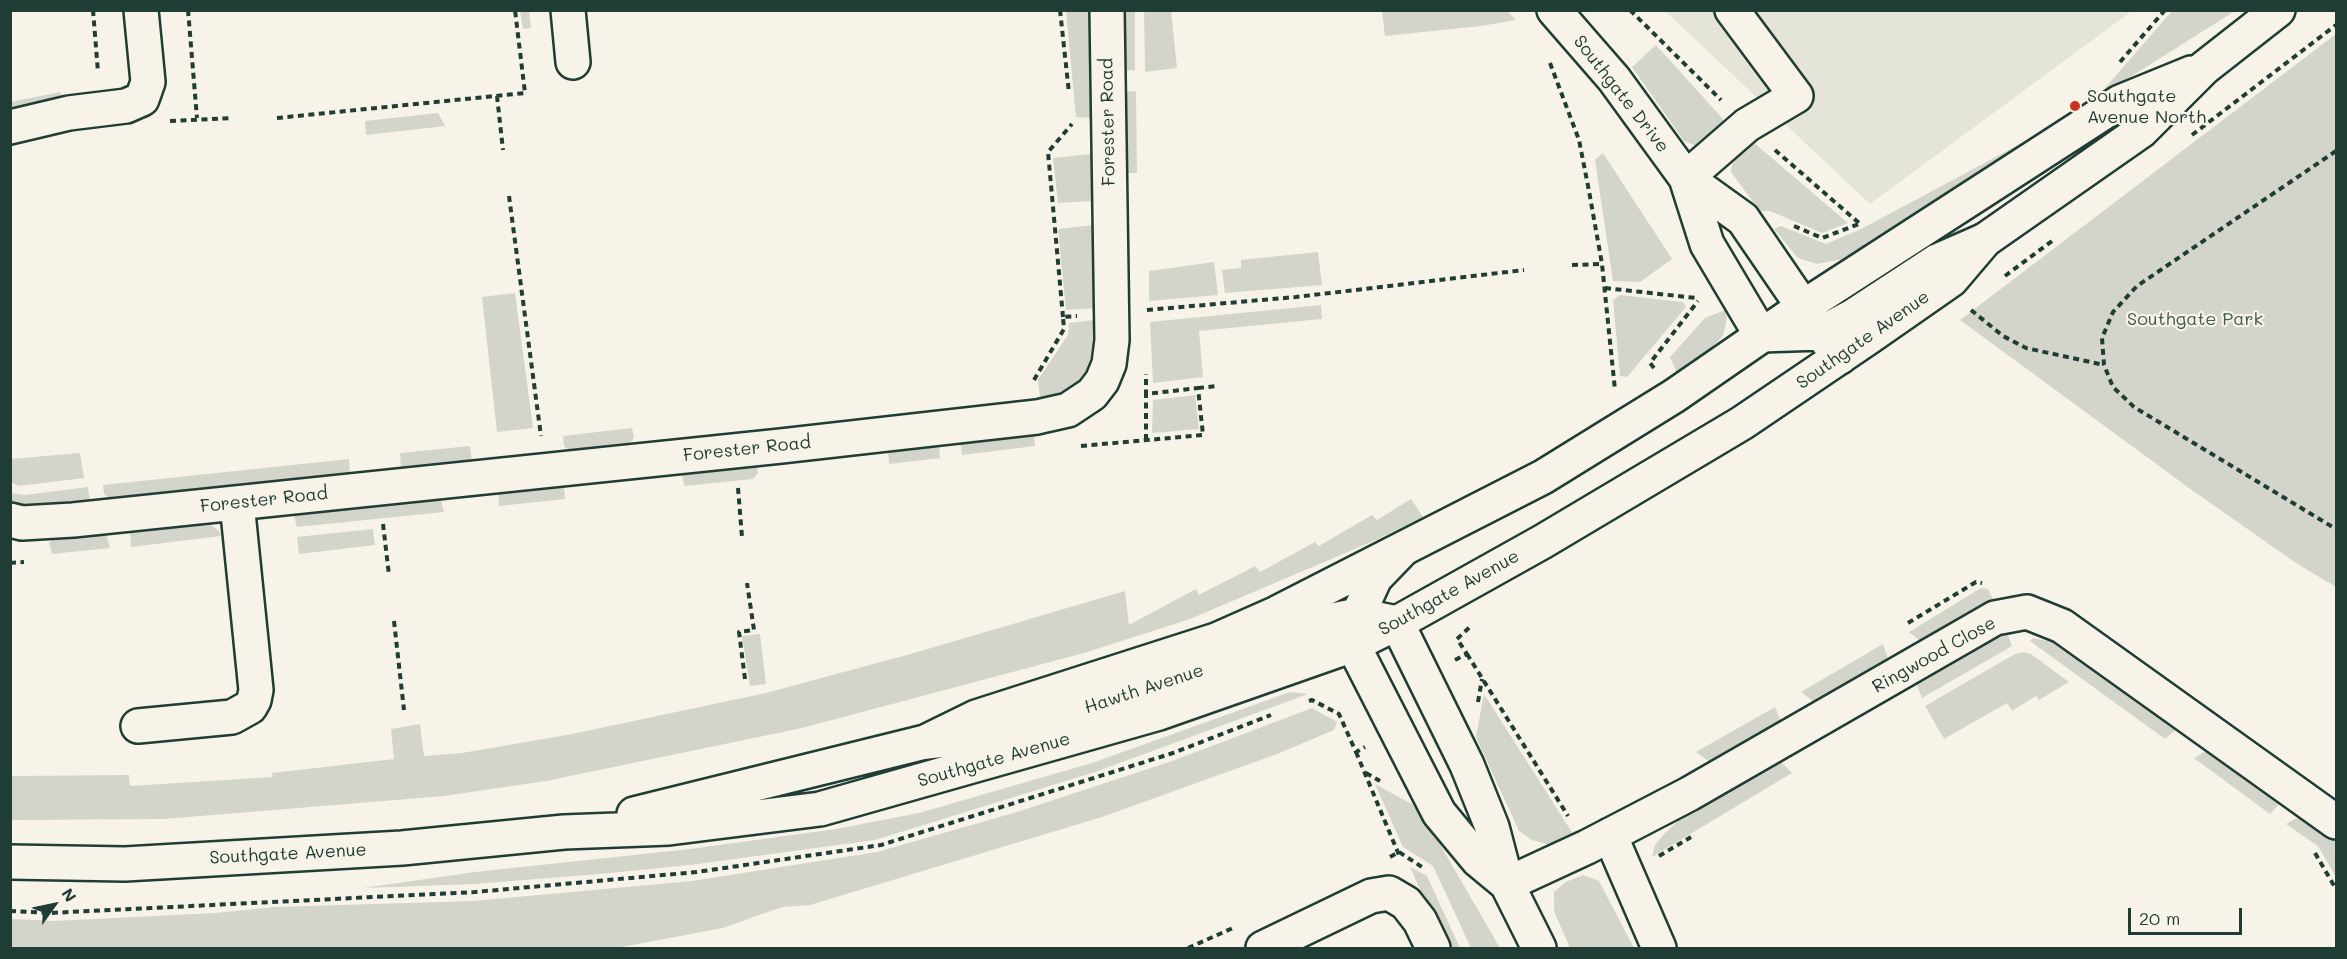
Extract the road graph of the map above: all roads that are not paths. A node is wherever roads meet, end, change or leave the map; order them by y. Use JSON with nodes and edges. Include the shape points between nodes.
{"nodes":[{"id":1,"x":141,"y":10,"type":"edge"},
{"id":2,"x":567,"y":10,"type":"edge"},
{"id":3,"x":1107,"y":10,"type":"edge"},
{"id":4,"x":1554,"y":10,"type":"edge"},
{"id":5,"x":1732,"y":10,"type":"edge"},
{"id":6,"x":2278,"y":10,"type":"edge"},
{"id":7,"x":573,"y":63,"type":"dead end"},
{"id":8,"x":2204,"y":68,"type":"junction"},
{"id":9,"x":10,"y":127,"type":"edge"},
{"id":10,"x":1686,"y":178,"type":"junction"},
{"id":11,"x":1821,"y":332,"type":"junction"},
{"id":12,"x":1761,"y":335,"type":"junction"},
{"id":13,"x":237,"y":503,"type":"junction"},
{"id":14,"x":10,"y":520,"type":"edge"},
{"id":15,"x":1401,"y":551,"type":"junction"},
{"id":16,"x":1397,"y":623,"type":"junction"},
{"id":17,"x":1355,"y":630,"type":"junction"},
{"id":18,"x":138,"y":726,"type":"dead end"},
{"id":19,"x":925,"y":742,"type":"junction"},
{"id":20,"x":2337,"y":822,"type":"edge"},
{"id":21,"x":564,"y":832,"type":"junction"},
{"id":22,"x":1598,"y":841,"type":"junction"},
{"id":23,"x":10,"y":862,"type":"edge"},
{"id":24,"x":1507,"y":884,"type":"junction"},
{"id":25,"x":1263,"y":948,"type":"edge"},
{"id":26,"x":1433,"y":948,"type":"edge"},
{"id":27,"x":1539,"y":948,"type":"edge"},
{"id":28,"x":1659,"y":948,"type":"edge"}],
"edges":[{"from":1,"to":9,"type":"street","via":[[146,92],[142,99],[134,104]]},
{"from":2,"to":7,"type":"street"},
{"from":3,"to":13,"type":"street","name":"Forester Road","via":[[1112,313],[1109,364],[1102,381],[1082,403],[1061,413],[1037,417]]},
{"from":4,"to":10,"type":"street","name":"Southgate Drive","via":[[1614,79]]},
{"from":5,"to":10,"type":"street","via":[[1796,96],[1747,125]]},
{"from":6,"to":8,"type":"street","name":"Southgate Avenue"},
{"from":8,"to":11,"type":"street","name":"Southgate Avenue","via":[[2120,102]]},
{"from":8,"to":11,"type":"street","name":"Southgate Avenue","via":[[2141,131],[1985,240],[1951,280]]},
{"from":10,"to":11,"type":"street","name":"Southgate Drive","via":[[1743,219]]},
{"from":10,"to":12,"type":"street","name":"Southgate Drive","via":[[1707,244]]},
{"from":11,"to":12,"type":"street","name":"Southgate Avenue"},
{"from":11,"to":16,"type":"street","name":"Southgate Avenue","via":[[1742,423]]},
{"from":12,"to":15,"type":"street","name":"Southgate Avenue","via":[[1674,396],[1543,477]]},
{"from":13,"to":14,"type":"street","name":"Forester Road","via":[[73,520]]},
{"from":13,"to":18,"type":"street","via":[[254,700],[250,707],[232,717]]},
{"from":15,"to":17,"type":"street","via":[[1375,578]]},
{"from":15,"to":19,"type":"street","name":"Southgate Avenue","via":[[1216,640],[976,717]]},
{"from":16,"to":17,"type":"street","name":"Southgate Avenue"},
{"from":16,"to":24,"type":"street","via":[[1467,765],[1492,827]]},
{"from":17,"to":19,"type":"street","name":"Hawth Avenue","via":[[1297,632],[1231,660],[1105,703],[982,736]]},
{"from":17,"to":21,"type":"street","name":"Southgate Avenue","via":[[1159,713],[820,809],[669,828]]},
{"from":17,"to":24,"type":"street","via":[[1439,813],[1478,860]]},
{"from":19,"to":21,"type":"street","name":"Southgate Avenue"},
{"from":20,"to":22,"type":"street","name":"Ringwood Close","via":[[2062,626],[2027,612],[1995,618],[1765,752]]},
{"from":21,"to":23,"type":"street","name":"Southgate Avenue","via":[[402,848],[136,863]]},
{"from":22,"to":24,"type":"street","name":"Ringwood Close"},
{"from":22,"to":28,"type":"street","via":[[1627,875]]},
{"from":24,"to":27,"type":"street"},
{"from":25,"to":26,"type":"street","via":[[1371,896],[1389,893],[1406,903]]}]}
